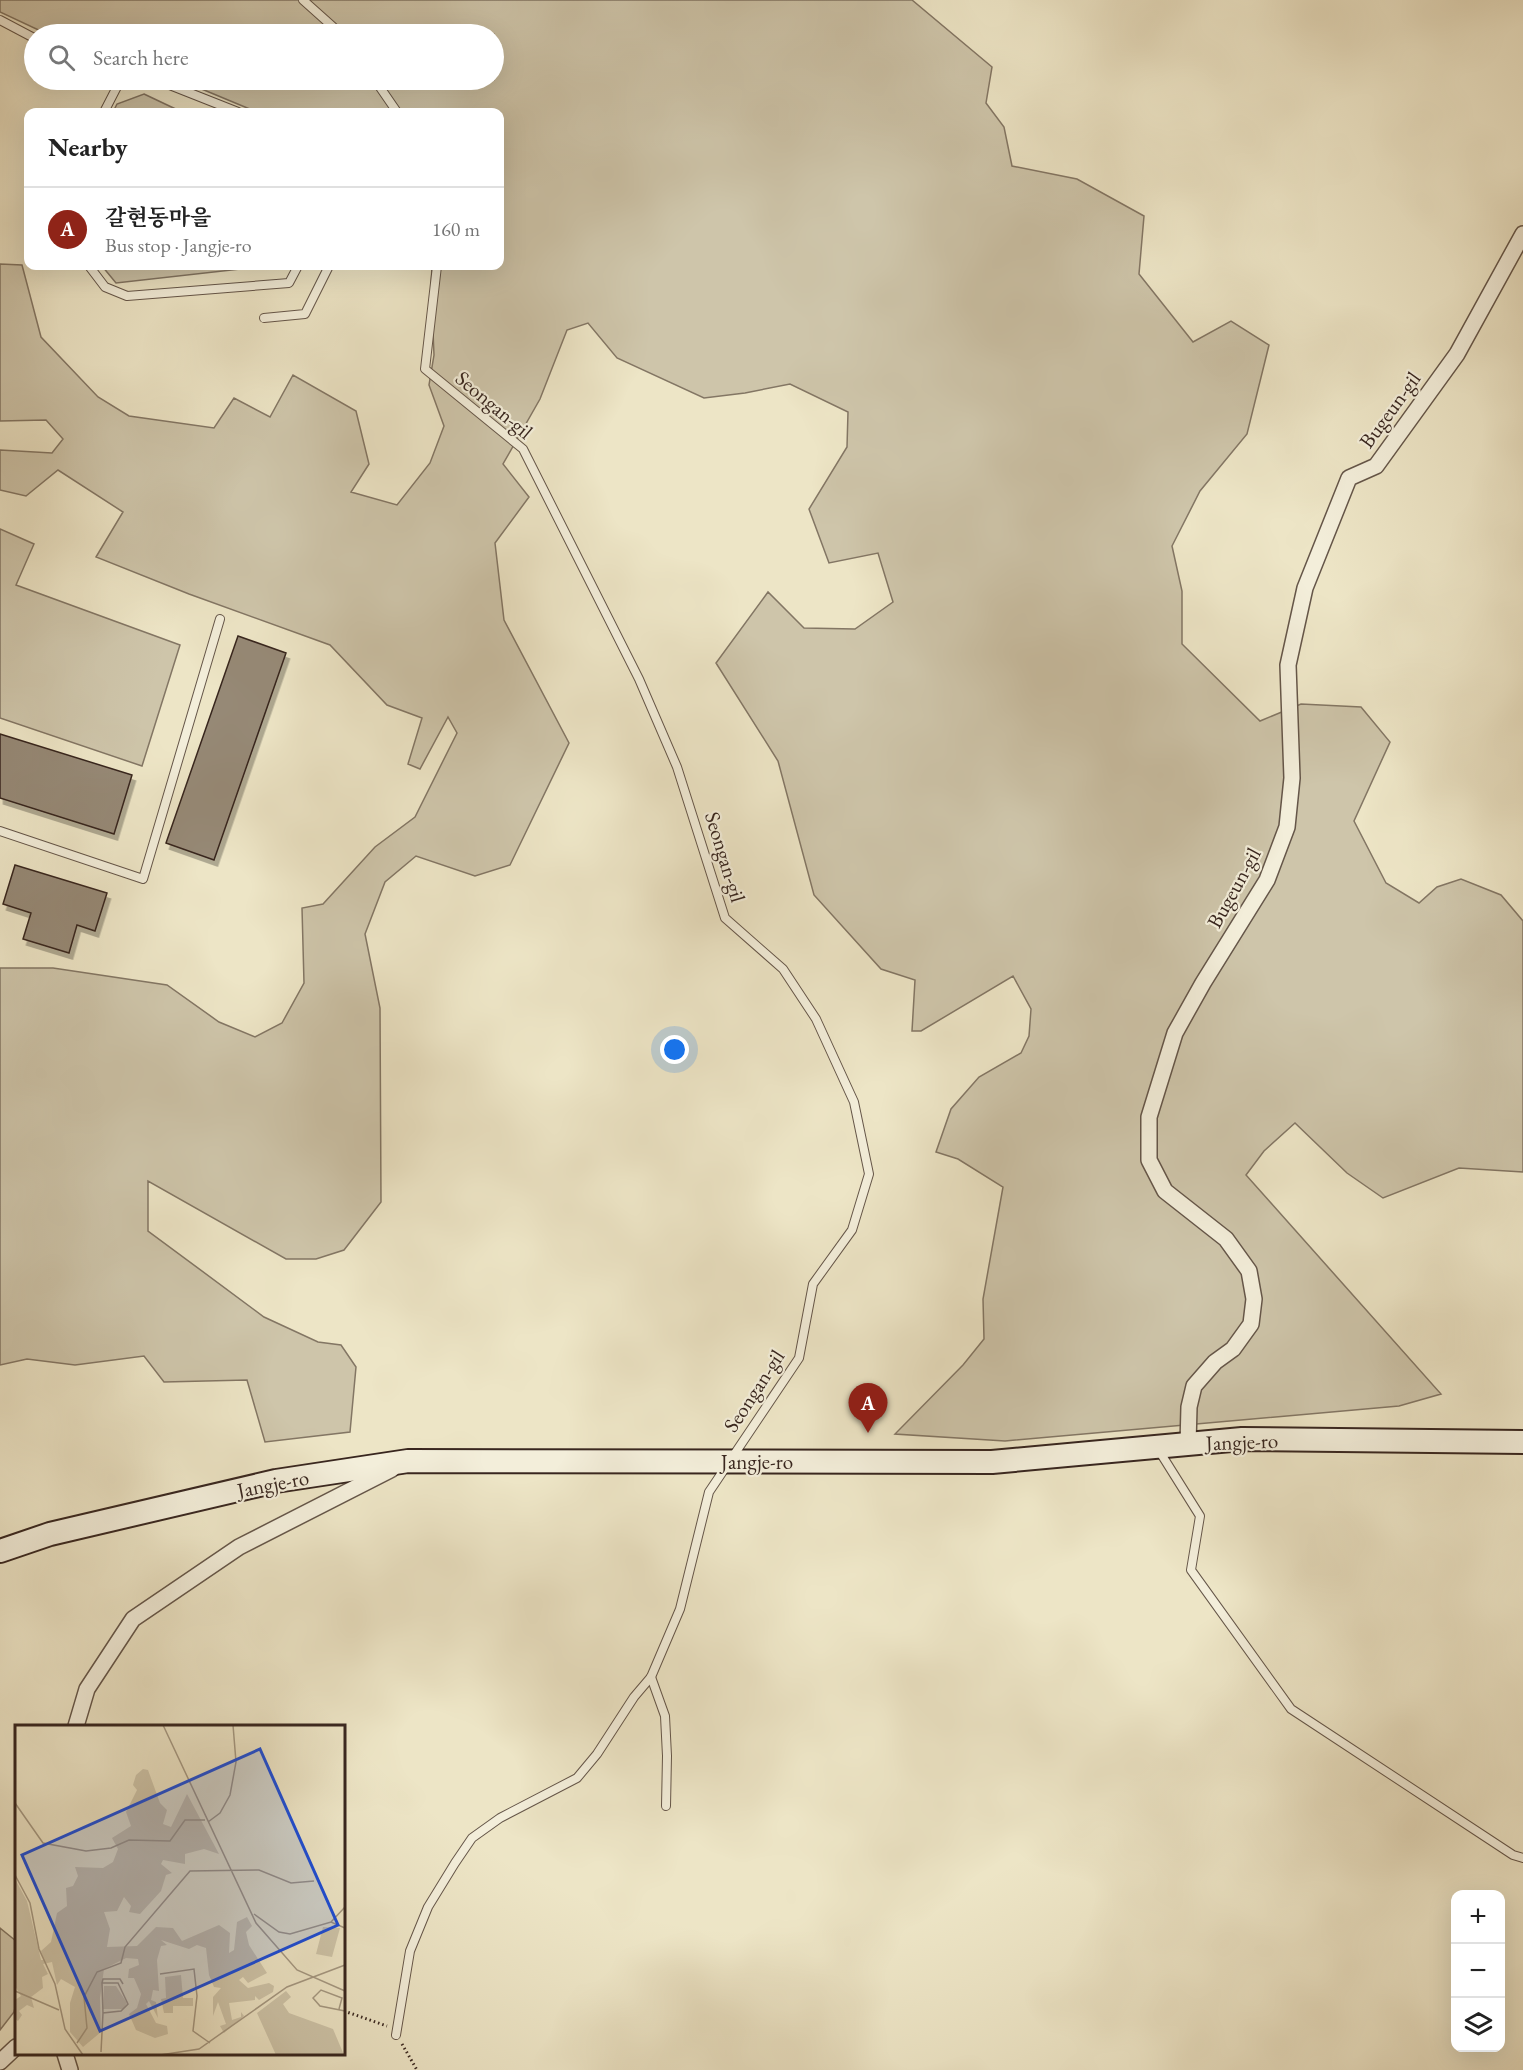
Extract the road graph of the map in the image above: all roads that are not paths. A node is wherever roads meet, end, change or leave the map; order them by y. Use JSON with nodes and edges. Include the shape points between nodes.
{"nodes":[{"id":1,"x":303,"y":0,"type":"edge"},
{"id":2,"x":0,"y":20,"type":"edge"},
{"id":3,"x":331,"y":24,"type":"edge"},
{"id":4,"x":24,"y":33,"type":"edge"},
{"id":5,"x":114,"y":90,"type":"edge"},
{"id":6,"x":182,"y":90,"type":"edge"},
{"id":7,"x":382,"y":90,"type":"edge"},
{"id":8,"x":106,"y":108,"type":"edge"},
{"id":9,"x":228,"y":108,"type":"edge"},
{"id":10,"x":394,"y":108,"type":"edge"},
{"id":11,"x":1523,"y":234,"type":"edge"},
{"id":12,"x":92,"y":270,"type":"edge"},
{"id":13,"x":296,"y":270,"type":"edge"},
{"id":14,"x":327,"y":270,"type":"edge"},
{"id":15,"x":436,"y":270,"type":"edge"},
{"id":16,"x":264,"y":318,"type":"dead end"},
{"id":17,"x":220,"y":619,"type":"dead end"},
{"id":18,"x":0,"y":831,"type":"edge"},
{"id":19,"x":1523,"y":1442,"type":"edge"},
{"id":20,"x":1188,"y":1444,"type":"junction"},
{"id":21,"x":1157,"y":1447,"type":"junction"},
{"id":22,"x":408,"y":1461,"type":"junction"},
{"id":23,"x":729,"y":1462,"type":"junction"},
{"id":24,"x":0,"y":1551,"type":"edge"},
{"id":25,"x":651,"y":1677,"type":"junction"},
{"id":26,"x":76,"y":1725,"type":"edge"},
{"id":27,"x":666,"y":1806,"type":"dead end"},
{"id":28,"x":1523,"y":1858,"type":"edge"},
{"id":29,"x":396,"y":2035,"type":"dead end"},
{"id":30,"x":15,"y":2048,"type":"edge"},
{"id":31,"x":65,"y":2055,"type":"edge"},
{"id":32,"x":0,"y":2062,"type":"edge"},
{"id":33,"x":70,"y":2070,"type":"edge"}],
"edges":[{"from":1,"to":3,"type":"lane"},
{"from":2,"to":4,"type":"lane"},
{"from":5,"to":8,"type":"lane"},
{"from":6,"to":9,"type":"lane"},
{"from":7,"to":10,"type":"lane"},
{"from":11,"to":20,"type":"street","name":"Bugeun-gil","via":[[1456,354],[1376,466],[1349,478],[1305,588],[1288,665],[1292,778],[1287,827],[1267,880],[1175,1033],[1149,1117],[1149,1160],[1165,1191],[1226,1239],[1249,1271],[1254,1299],[1251,1324],[1194,1386]]},
{"from":12,"to":13,"type":"lane","via":[[105,287],[127,296],[289,283]]},
{"from":14,"to":16,"type":"lane","via":[[305,314]]},
{"from":15,"to":23,"type":"lane","name":"Seongan-gil","via":[[424,369],[523,449],[639,679],[677,767],[725,918],[783,969],[816,1019],[854,1102],[869,1174],[852,1230],[813,1284],[799,1358]]},
{"from":17,"to":18,"type":"lane","via":[[143,879]]},
{"from":19,"to":20,"type":"main road","name":"Jangje-ro","via":[[1242,1439]]},
{"from":20,"to":21,"type":"main road","name":"Jangje-ro"},
{"from":21,"to":23,"type":"main road","name":"Jangje-ro","via":[[993,1462]]},
{"from":21,"to":28,"type":"lane","via":[[1200,1516],[1191,1570],[1291,1708]]},
{"from":22,"to":23,"type":"main road","name":"Jangje-ro"},
{"from":22,"to":24,"type":"main road","name":"Jangje-ro","via":[[276,1481],[50,1534]]},
{"from":22,"to":26,"type":"street","via":[[239,1547],[134,1619],[87,1689]]},
{"from":23,"to":25,"type":"lane","via":[[709,1492],[680,1609]]},
{"from":25,"to":27,"type":"lane","via":[[665,1716]]},
{"from":25,"to":29,"type":"lane","via":[[577,1778],[500,1818],[466,1846],[428,1907],[410,1951]]},
{"from":30,"to":32,"type":"street"},
{"from":31,"to":33,"type":"street"}]}
